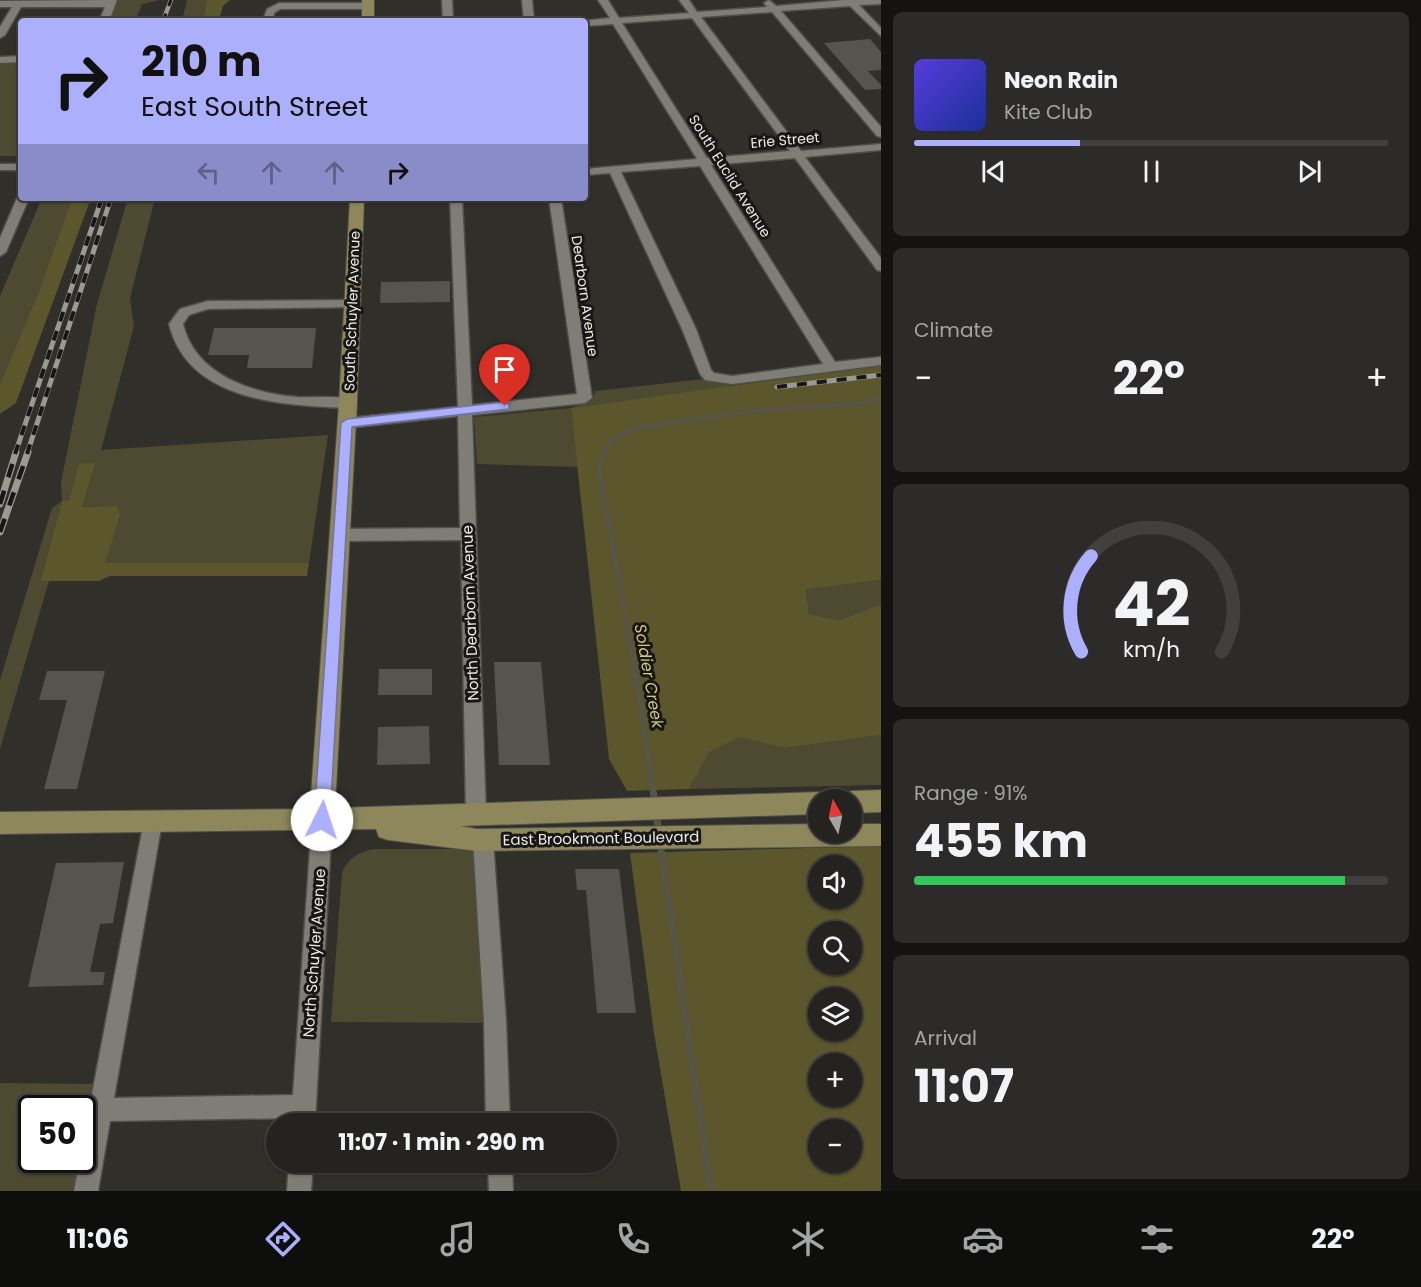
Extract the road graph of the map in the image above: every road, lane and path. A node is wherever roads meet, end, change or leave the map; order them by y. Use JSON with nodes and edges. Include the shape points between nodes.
{"nodes":[{"id":1,"x":447,"y":0,"type":"edge"},
{"id":2,"x":527,"y":0,"type":"edge"},
{"id":3,"x":603,"y":0,"type":"edge"},
{"id":4,"x":684,"y":0,"type":"edge"},
{"id":5,"x":767,"y":0,"type":"edge"},
{"id":6,"x":881,"y":1,"type":"edge"},
{"id":7,"x":111,"y":2,"type":"edge"},
{"id":8,"x":850,"y":2,"type":"edge"},
{"id":9,"x":368,"y":3,"type":"edge"},
{"id":10,"x":0,"y":4,"type":"edge"},
{"id":11,"x":18,"y":4,"type":"junction"},
{"id":12,"x":774,"y":9,"type":"junction"},
{"id":13,"x":695,"y":15,"type":"junction"},
{"id":14,"x":105,"y":18,"type":"edge"},
{"id":15,"x":268,"y":18,"type":"edge"},
{"id":16,"x":448,"y":18,"type":"edge"},
{"id":17,"x":529,"y":18,"type":"edge"},
{"id":18,"x":616,"y":21,"type":"junction"},
{"id":19,"x":588,"y":23,"type":"edge"},
{"id":20,"x":881,"y":33,"type":"edge"},
{"id":21,"x":0,"y":35,"type":"edge"},
{"id":22,"x":0,"y":60,"type":"edge"},
{"id":23,"x":18,"y":60,"type":"edge"},
{"id":24,"x":881,"y":134,"type":"edge"},
{"id":25,"x":881,"y":147,"type":"edge"},
{"id":26,"x":798,"y":154,"type":"junction"},
{"id":27,"x":704,"y":163,"type":"junction"},
{"id":28,"x":0,"y":167,"type":"edge"},
{"id":29,"x":18,"y":167,"type":"edge"},
{"id":30,"x":614,"y":170,"type":"junction"},
{"id":31,"x":588,"y":172,"type":"edge"},
{"id":32,"x":22,"y":201,"type":"edge"},
{"id":33,"x":357,"y":201,"type":"edge"},
{"id":34,"x":456,"y":201,"type":"edge"},
{"id":35,"x":555,"y":201,"type":"edge"},
{"id":36,"x":0,"y":252,"type":"edge"},
{"id":37,"x":881,"y":267,"type":"edge"},
{"id":38,"x":352,"y":304,"type":"junction"},
{"id":39,"x":881,"y":361,"type":"edge"},
{"id":40,"x":832,"y":368,"type":"junction"},
{"id":41,"x":465,"y":411,"type":"junction"},
{"id":42,"x":347,"y":413,"type":"junction"},
{"id":43,"x":468,"y":534,"type":"junction"},
{"id":44,"x":340,"y":535,"type":"junction"},
{"id":45,"x":881,"y":801,"type":"edge"},
{"id":46,"x":862,"y":802,"type":"edge"},
{"id":47,"x":808,"y":803,"type":"edge"},
{"id":48,"x":476,"y":815,"type":"junction"},
{"id":49,"x":322,"y":820,"type":"junction"},
{"id":50,"x":152,"y":822,"type":"junction"},
{"id":51,"x":0,"y":823,"type":"edge"},
{"id":52,"x":881,"y":835,"type":"edge"},
{"id":53,"x":483,"y":840,"type":"junction"},
{"id":54,"x":100,"y":1110,"type":"junction"},
{"id":55,"x":304,"y":1113,"type":"edge"},
{"id":56,"x":498,"y":1113,"type":"edge"},
{"id":57,"x":266,"y":1114,"type":"edge"},
{"id":58,"x":300,"y":1173,"type":"edge"},
{"id":59,"x":500,"y":1173,"type":"edge"},
{"id":60,"x":86,"y":1191,"type":"edge"},
{"id":61,"x":299,"y":1191,"type":"edge"},
{"id":62,"x":501,"y":1191,"type":"edge"}],
"edges":[{"from":1,"to":16,"type":"street"},
{"from":2,"to":17,"type":"street"},
{"from":3,"to":18,"type":"street","name":"South Euclid Avenue"},
{"from":4,"to":13,"type":"street"},
{"from":5,"to":12,"type":"street"},
{"from":6,"to":8,"type":"street"},
{"from":7,"to":11,"type":"street"},
{"from":7,"to":14,"type":"street"},
{"from":8,"to":12,"type":"street"},
{"from":8,"to":20,"type":"street"},
{"from":9,"to":15,"type":"street","via":[[279,6],[271,9]]},
{"from":10,"to":11,"type":"street"},
{"from":11,"to":21,"type":"street"},
{"from":12,"to":13,"type":"street"},
{"from":12,"to":24,"type":"street"},
{"from":13,"to":18,"type":"street"},
{"from":13,"to":26,"type":"street"},
{"from":18,"to":19,"type":"street"},
{"from":18,"to":27,"type":"street","name":"South Euclid Avenue"},
{"from":22,"to":23,"type":"street"},
{"from":25,"to":26,"type":"street","name":"Erie Street"},
{"from":26,"to":27,"type":"street","name":"Erie Street"},
{"from":26,"to":37,"type":"street"},
{"from":27,"to":30,"type":"street","name":"Erie Street"},
{"from":27,"to":40,"type":"street","name":"South Euclid Avenue"},
{"from":28,"to":29,"type":"street"},
{"from":30,"to":31,"type":"street","name":"Erie Street"},
{"from":30,"to":40,"type":"street","via":[[710,377],[732,380]]},
{"from":32,"to":36,"type":"street"},
{"from":33,"to":38,"type":"main road","name":"South Schuyler Avenue"},
{"from":34,"to":41,"type":"street","name":"North Dearborn Avenue"},
{"from":35,"to":41,"type":"street","name":"Dearborn Avenue","via":[[585,398]]},
{"from":38,"to":42,"type":"main road","name":"South Schuyler Avenue"},
{"from":38,"to":42,"type":"street","via":[[208,305],[182,313],[176,324],[181,342],[203,368],[250,393]]},
{"from":39,"to":40,"type":"street"},
{"from":41,"to":42,"type":"street"},
{"from":41,"to":43,"type":"street","name":"North Dearborn Avenue"},
{"from":42,"to":44,"type":"main road","name":"North Schuyler Avenue"},
{"from":43,"to":44,"type":"street"},
{"from":43,"to":48,"type":"street","name":"North Dearborn Avenue"},
{"from":44,"to":49,"type":"main road","name":"North Schuyler Avenue"},
{"from":45,"to":46,"type":"main road"},
{"from":47,"to":48,"type":"main road","name":"East Brookmont Boulevard"},
{"from":48,"to":49,"type":"main road","name":"East Brookmont Boulevard"},
{"from":49,"to":50,"type":"main road","name":"East Brookmont Boulevard"},
{"from":49,"to":53,"type":"main road","name":"East Brookmont Boulevard"},
{"from":49,"to":55,"type":"street","name":"North Schuyler Avenue"},
{"from":50,"to":51,"type":"main road","name":"East Brookmont Boulevard"},
{"from":50,"to":54,"type":"street"},
{"from":52,"to":53,"type":"main road","name":"East Brookmont Boulevard"},
{"from":53,"to":56,"type":"street"},
{"from":54,"to":57,"type":"street"},
{"from":54,"to":60,"type":"street"},
{"from":58,"to":61,"type":"street"},
{"from":59,"to":62,"type":"street"}]}
